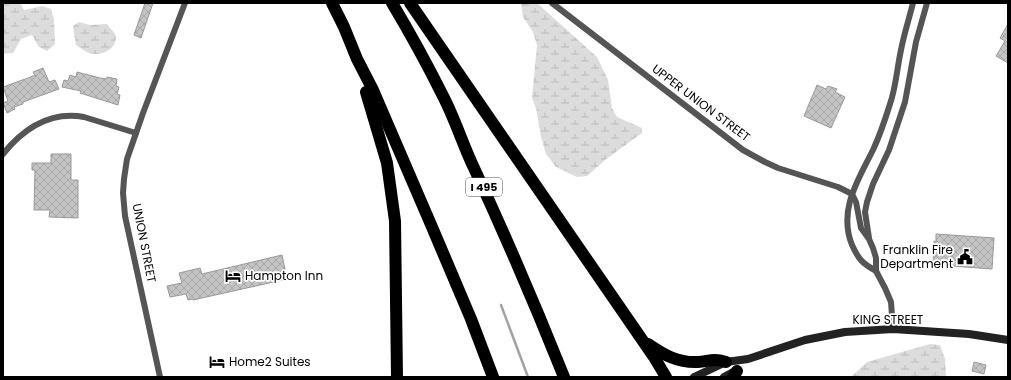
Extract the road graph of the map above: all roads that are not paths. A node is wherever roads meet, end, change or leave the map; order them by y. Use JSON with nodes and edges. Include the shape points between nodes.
{"nodes":[{"id":1,"x":185,"y":3,"type":"edge"},
{"id":2,"x":332,"y":3,"type":"edge"},
{"id":3,"x":392,"y":3,"type":"edge"},
{"id":4,"x":410,"y":3,"type":"edge"},
{"id":5,"x":552,"y":3,"type":"edge"},
{"id":6,"x":913,"y":3,"type":"edge"},
{"id":7,"x":927,"y":3,"type":"edge"},
{"id":8,"x":136,"y":133,"type":"junction"},
{"id":9,"x":3,"y":154,"type":"edge"},
{"id":10,"x":852,"y":194,"type":"junction"},
{"id":11,"x":869,"y":239,"type":"junction"},
{"id":12,"x":876,"y":271,"type":"junction"},
{"id":13,"x":894,"y":329,"type":"junction"},
{"id":14,"x":642,"y":340,"type":"junction"},
{"id":15,"x":1008,"y":340,"type":"edge"},
{"id":16,"x":748,"y":359,"type":"junction"},
{"id":17,"x":726,"y":362,"type":"junction"},
{"id":18,"x":735,"y":374,"type":"edge"},
{"id":19,"x":160,"y":377,"type":"edge"},
{"id":20,"x":397,"y":377,"type":"edge"},
{"id":21,"x":493,"y":377,"type":"edge"},
{"id":22,"x":564,"y":377,"type":"edge"},
{"id":23,"x":666,"y":377,"type":"edge"},
{"id":24,"x":694,"y":377,"type":"edge"},
{"id":25,"x":724,"y":377,"type":"edge"}],
"edges":[{"from":1,"to":8,"type":"street","name":"UNION STREET"},
{"from":2,"to":20,"type":"highway","via":[[370,102],[387,163],[395,221]]},
{"from":2,"to":21,"type":"highway","via":[[432,227]]},
{"from":3,"to":22,"type":"highway","number":"I 495","via":[[444,96],[458,134],[530,292]]},
{"from":4,"to":14,"type":"highway"},
{"from":5,"to":10,"type":"street","name":"UPPER UNION STREET","via":[[743,150],[778,168]]},
{"from":6,"to":10,"type":"street","via":[[888,110]]},
{"from":7,"to":11,"type":"street","via":[[916,42],[905,102],[889,150],[867,202],[865,212]]},
{"from":8,"to":9,"type":"street","via":[[75,115],[56,117],[30,128]]},
{"from":8,"to":19,"type":"street","name":"UNION STREET","via":[[127,159],[124,179],[125,216]]},
{"from":10,"to":11,"type":"street","via":[[856,202],[860,228]]},
{"from":10,"to":12,"type":"street","via":[[847,210],[850,238],[863,264]]},
{"from":11,"to":12,"type":"street","via":[[876,258]]},
{"from":12,"to":13,"type":"street","via":[[891,302]]},
{"from":13,"to":15,"type":"main road","name":"KING STREET","via":[[969,334]]},
{"from":13,"to":16,"type":"main road","name":"KING STREET","via":[[827,335]]},
{"from":14,"to":17,"type":"highway","via":[[668,357],[680,361],[716,359]]},
{"from":14,"to":23,"type":"highway"},
{"from":16,"to":17,"type":"main road","name":"KING STREET"},
{"from":16,"to":18,"type":"main road","name":"KING STREET"},
{"from":17,"to":24,"type":"main road","name":"KING STREET"},
{"from":18,"to":25,"type":"main road","name":"KING STREET"}]}
